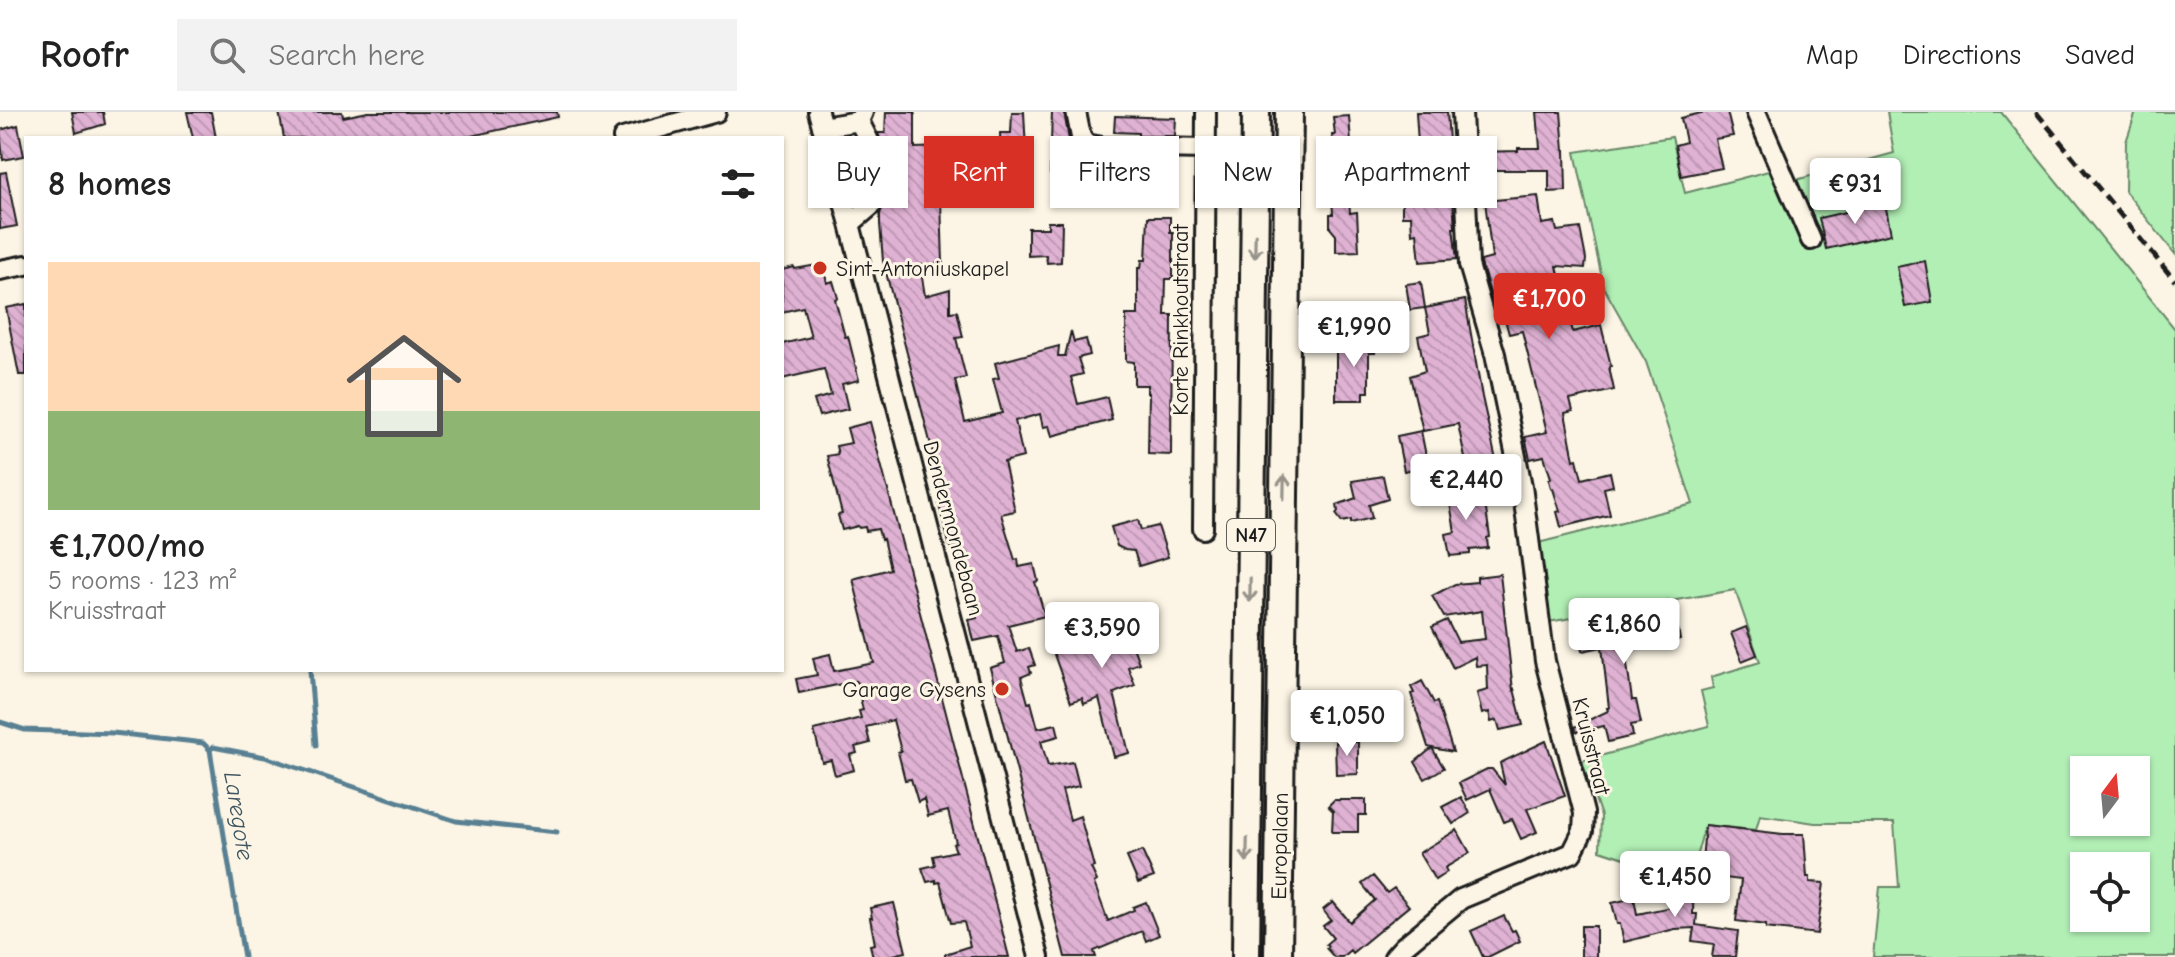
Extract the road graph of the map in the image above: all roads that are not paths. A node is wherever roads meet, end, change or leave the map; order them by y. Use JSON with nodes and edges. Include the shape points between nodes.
{"nodes":[{"id":1,"x":716,"y":112,"type":"edge"},
{"id":2,"x":1076,"y":112,"type":"edge"},
{"id":3,"x":1206,"y":112,"type":"edge"},
{"id":4,"x":1256,"y":112,"type":"edge"},
{"id":5,"x":1289,"y":112,"type":"edge"},
{"id":6,"x":1462,"y":112,"type":"edge"},
{"id":7,"x":1756,"y":112,"type":"edge"},
{"id":8,"x":861,"y":117,"type":"edge"},
{"id":9,"x":820,"y":119,"type":"edge"},
{"id":10,"x":630,"y":136,"type":"edge"},
{"id":11,"x":1206,"y":136,"type":"edge"},
{"id":12,"x":1195,"y":149,"type":"edge"},
{"id":13,"x":1206,"y":208,"type":"edge"},
{"id":14,"x":850,"y":224,"type":"junction"},
{"id":15,"x":1811,"y":240,"type":"dead end"},
{"id":16,"x":24,"y":265,"type":"edge"},
{"id":17,"x":0,"y":270,"type":"edge"},
{"id":18,"x":1203,"y":529,"type":"dead end"},
{"id":19,"x":1039,"y":957,"type":"edge"},
{"id":20,"x":1246,"y":957,"type":"edge"},
{"id":21,"x":1278,"y":957,"type":"edge"},
{"id":22,"x":1394,"y":957,"type":"edge"}],
"edges":[{"from":1,"to":10,"type":"street"},
{"from":2,"to":12,"type":"street","via":[[1086,144]]},
{"from":3,"to":11,"type":"street","name":"Korte Rinkhoutstraat"},
{"from":4,"to":20,"type":"highway","name":"Europalaan","number":"N47","one_way":true},
{"from":21,"to":5,"type":"highway","name":"Europalaan","number":"N47","one_way":true},
{"from":6,"to":22,"type":"street","name":"Kruisstraat","via":[[1469,265],[1495,354],[1522,486],[1545,661],[1584,813],[1583,831],[1572,853],[1461,899]]},
{"from":7,"to":15,"type":"street"},
{"from":8,"to":9,"type":"street"},
{"from":8,"to":14,"type":"street","via":[[869,141],[871,206]]},
{"from":9,"to":14,"type":"street","name":"Dendermondebaan"},
{"from":13,"to":18,"type":"street","name":"Korte Rinkhoutstraat"},
{"from":14,"to":19,"type":"street","name":"Dendermondebaan"},
{"from":16,"to":17,"type":"street"}]}
